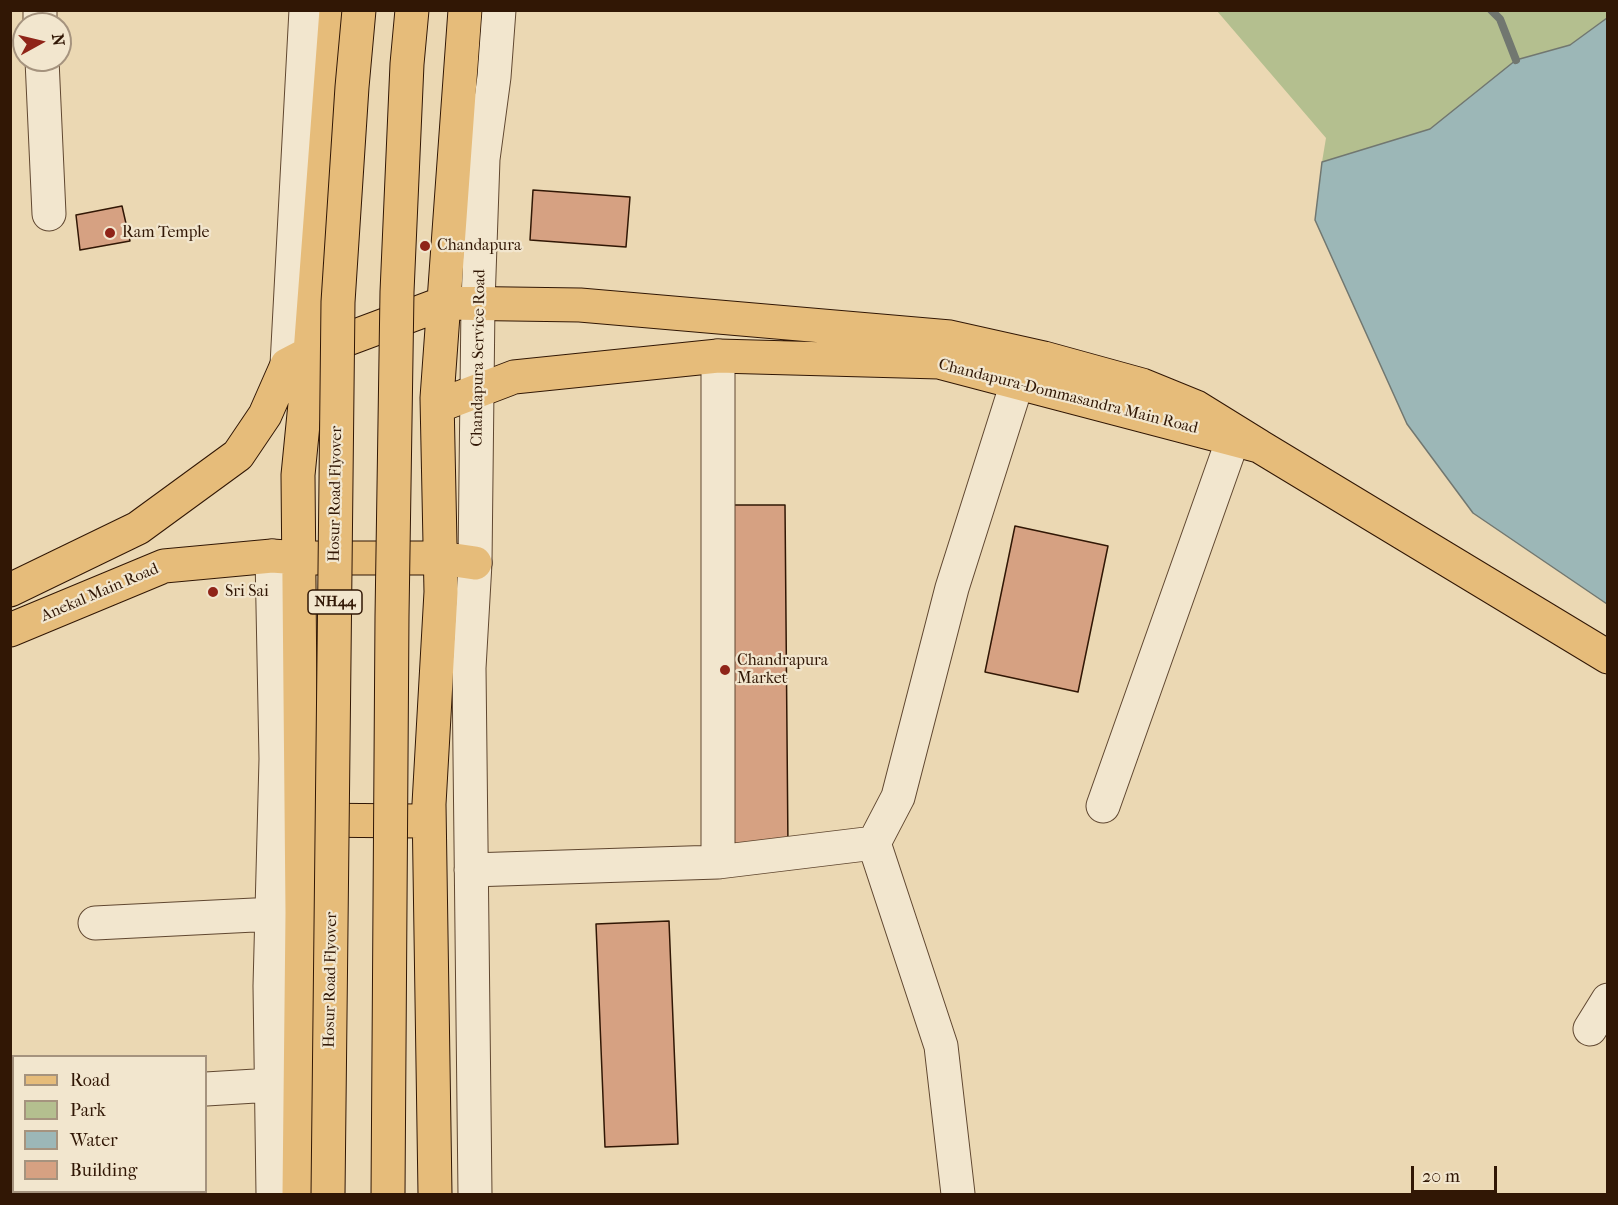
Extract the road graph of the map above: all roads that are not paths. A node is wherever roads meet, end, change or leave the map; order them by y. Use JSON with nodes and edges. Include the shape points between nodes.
{"nodes":[{"id":1,"x":306,"y":10,"type":"edge"},
{"id":2,"x":336,"y":10,"type":"edge"},
{"id":3,"x":359,"y":10,"type":"edge"},
{"id":4,"x":412,"y":10,"type":"edge"},
{"id":5,"x":465,"y":10,"type":"edge"},
{"id":6,"x":499,"y":10,"type":"edge"},
{"id":7,"x":43,"y":72,"type":"edge"},
{"id":8,"x":49,"y":214,"type":"dead end"},
{"id":9,"x":444,"y":303,"type":"junction"},
{"id":10,"x":478,"y":303,"type":"junction"},
{"id":11,"x":718,"y":356,"type":"junction"},
{"id":12,"x":299,"y":359,"type":"junction"},
{"id":13,"x":1017,"y":383,"type":"junction"},
{"id":14,"x":478,"y":390,"type":"junction"},
{"id":15,"x":438,"y":406,"type":"junction"},
{"id":16,"x":1246,"y":442,"type":"junction"},
{"id":17,"x":286,"y":557,"type":"junction"},
{"id":18,"x":441,"y":558,"type":"junction"},
{"id":19,"x":475,"y":563,"type":"junction"},
{"id":20,"x":10,"y":590,"type":"edge"},
{"id":21,"x":10,"y":630,"type":"edge"},
{"id":22,"x":1608,"y":657,"type":"edge"},
{"id":23,"x":1103,"y":806,"type":"dead end"},
{"id":24,"x":302,"y":820,"type":"junction"},
{"id":25,"x":429,"y":821,"type":"junction"},
{"id":26,"x":874,"y":843,"type":"junction"},
{"id":27,"x":718,"y":862,"type":"junction"},
{"id":28,"x":471,"y":870,"type":"junction"},
{"id":29,"x":287,"y":914,"type":"junction"},
{"id":30,"x":95,"y":923,"type":"dead end"},
{"id":31,"x":1608,"y":1000,"type":"edge"},
{"id":32,"x":1590,"y":1029,"type":"dead end"},
{"id":33,"x":272,"y":1085,"type":"junction"},
{"id":34,"x":207,"y":1089,"type":"edge"},
{"id":35,"x":273,"y":1194,"type":"edge"},
{"id":36,"x":299,"y":1194,"type":"edge"},
{"id":37,"x":328,"y":1194,"type":"edge"},
{"id":38,"x":388,"y":1194,"type":"edge"},
{"id":39,"x":435,"y":1194,"type":"edge"},
{"id":40,"x":475,"y":1194,"type":"edge"},
{"id":41,"x":958,"y":1194,"type":"edge"}],
"edges":[{"from":1,"to":12,"type":"street"},
{"from":2,"to":12,"type":"main road"},
{"from":3,"to":37,"type":"main road","name":"Hosur Road Flyover","number":"NH44","bridge":true,"via":[[338,302]]},
{"from":4,"to":38,"type":"main road","bridge":true,"via":[[406,64],[397,292]]},
{"from":5,"to":9,"type":"main road"},
{"from":6,"to":10,"type":"street","name":"Chandapura Service Road","via":[[483,159]]},
{"from":7,"to":8,"type":"street"},
{"from":9,"to":10,"type":"main road"},
{"from":9,"to":12,"type":"main road"},
{"from":9,"to":15,"type":"main road"},
{"from":10,"to":14,"type":"street","name":"Chandapura Service Road"},
{"from":10,"to":16,"type":"main road","via":[[580,305],[950,337],[1142,385],[1196,407]]},
{"from":11,"to":13,"type":"main road","name":"Chandapura-Dommasandra Main Road","via":[[939,362]]},
{"from":11,"to":14,"type":"main road","name":"Chandapura-Dommasandra Main Road","via":[[514,377]]},
{"from":11,"to":27,"type":"street"},
{"from":12,"to":17,"type":"main road","via":[[298,475]]},
{"from":12,"to":20,"type":"main road","via":[[238,455],[138,528]]},
{"from":13,"to":16,"type":"main road","name":"Chandapura-Dommasandra Main Road"},
{"from":13,"to":26,"type":"street","via":[[952,588],[898,796]]},
{"from":14,"to":15,"type":"main road","name":"Chandapura-Dommasandra Main Road"},
{"from":14,"to":19,"type":"street","name":"Chandapura Service Road"},
{"from":15,"to":18,"type":"main road"},
{"from":16,"to":22,"type":"main road","name":"Chandapura-Dommasandra Main Road"},
{"from":16,"to":23,"type":"street"},
{"from":17,"to":18,"type":"main road","name":"Anekal Main Road"},
{"from":17,"to":21,"type":"main road","name":"Anekal Main Road","via":[[164,566]]},
{"from":17,"to":24,"type":"main road"},
{"from":17,"to":29,"type":"street","via":[[276,759]]},
{"from":18,"to":19,"type":"main road","name":"Anekal Main Road"},
{"from":18,"to":25,"type":"main road"},
{"from":19,"to":28,"type":"street","name":"Chandapura Service Road","via":[[470,668]]},
{"from":24,"to":25,"type":"main road"},
{"from":24,"to":29,"type":"main road"},
{"from":25,"to":39,"type":"main road"},
{"from":26,"to":27,"type":"street"},
{"from":26,"to":41,"type":"street","via":[[941,1046]]},
{"from":27,"to":28,"type":"street"},
{"from":28,"to":40,"type":"street","name":"Chandapura Service Road"},
{"from":29,"to":30,"type":"street"},
{"from":29,"to":33,"type":"street","via":[[270,986]]},
{"from":29,"to":36,"type":"main road"},
{"from":31,"to":32,"type":"street"},
{"from":33,"to":34,"type":"street"},
{"from":33,"to":35,"type":"street"}]}
